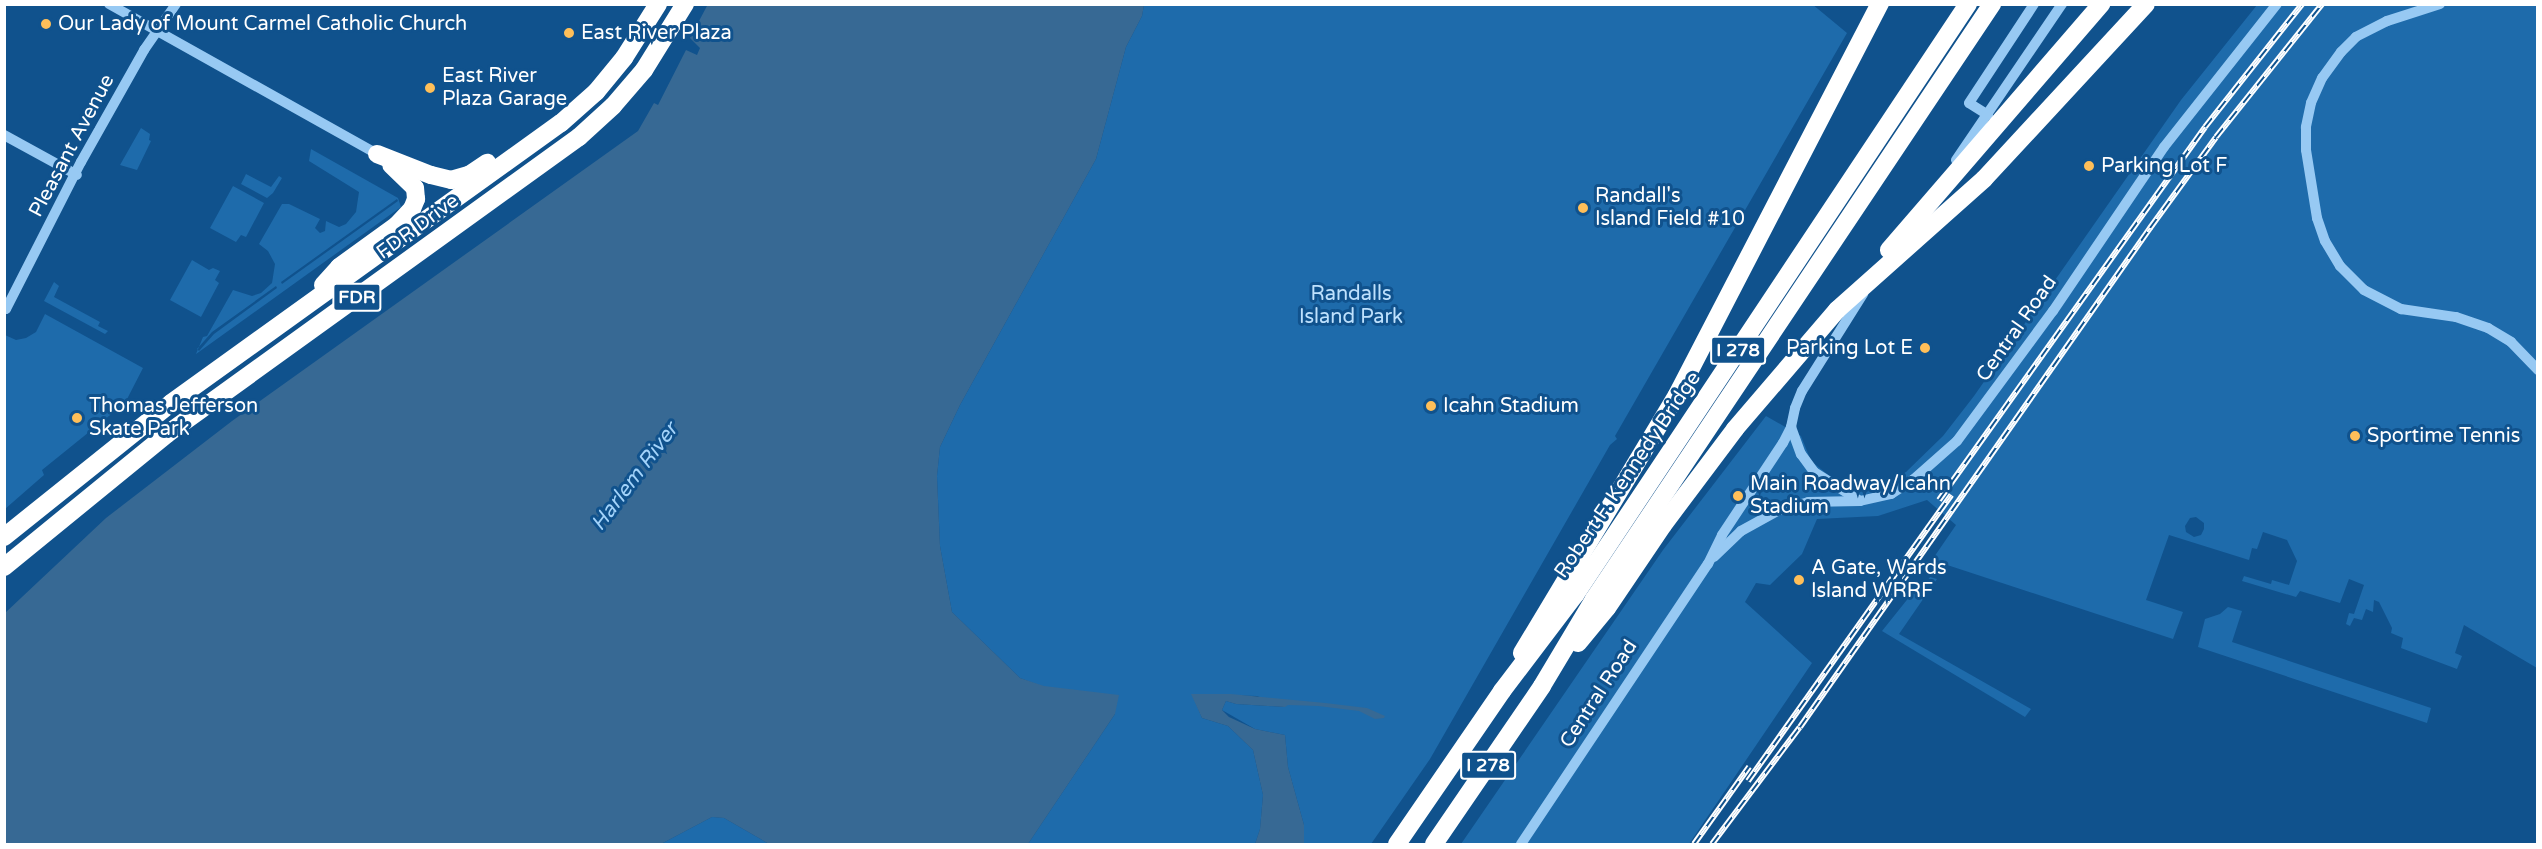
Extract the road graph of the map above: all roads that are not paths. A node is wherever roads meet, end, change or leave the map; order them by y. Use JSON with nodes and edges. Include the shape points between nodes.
{"nodes":[{"id":1,"x":109,"y":4,"type":"edge"},
{"id":2,"x":176,"y":4,"type":"edge"},
{"id":3,"x":658,"y":4,"type":"edge"},
{"id":4,"x":685,"y":4,"type":"edge"},
{"id":5,"x":1880,"y":4,"type":"edge"},
{"id":6,"x":1968,"y":4,"type":"edge"},
{"id":7,"x":1992,"y":4,"type":"edge"},
{"id":8,"x":2034,"y":4,"type":"edge"},
{"id":9,"x":2061,"y":4,"type":"edge"},
{"id":10,"x":2102,"y":4,"type":"edge"},
{"id":11,"x":2146,"y":4,"type":"edge"},
{"id":12,"x":2277,"y":4,"type":"edge"},
{"id":13,"x":2440,"y":4,"type":"edge"},
{"id":14,"x":158,"y":32,"type":"junction"},
{"id":15,"x":624,"y":58,"type":"junction"},
{"id":16,"x":1988,"y":115,"type":"junction"},
{"id":17,"x":4,"y":135,"type":"edge"},
{"id":18,"x":377,"y":154,"type":"junction"},
{"id":19,"x":77,"y":175,"type":"junction"},
{"id":20,"x":5,"y":309,"type":"edge"},
{"id":21,"x":302,"y":309,"type":"junction"},
{"id":22,"x":1837,"y":310,"type":"junction"},
{"id":23,"x":2538,"y":370,"type":"edge"},
{"id":24,"x":1791,"y":428,"type":"junction"},
{"id":25,"x":1860,"y":501,"type":"junction"},
{"id":26,"x":4,"y":537,"type":"edge"},
{"id":27,"x":1708,"y":564,"type":"junction"},
{"id":28,"x":4,"y":567,"type":"edge"},
{"id":29,"x":1542,"y":686,"type":"junction"},
{"id":30,"x":1502,"y":692,"type":"junction"},
{"id":31,"x":1397,"y":844,"type":"edge"},
{"id":32,"x":1434,"y":844,"type":"edge"},
{"id":33,"x":1521,"y":844,"type":"edge"}],
"edges":[{"from":1,"to":14,"type":"street"},
{"from":2,"to":14,"type":"street","name":"Pleasant Avenue"},
{"from":3,"to":15,"type":"highway","name":"FDR Drive","number":"FDR"},
{"from":4,"to":28,"type":"highway","name":"FDR Drive","number":"FDR","via":[[628,89],[579,137],[167,434]]},
{"from":5,"to":30,"type":"highway","via":[[1677,395],[1536,627]]},
{"from":6,"to":30,"type":"highway","name":"Robert F. Kennedy Bridge","number":"I 278","via":[[1575,595]]},
{"from":7,"to":29,"type":"highway","name":"Robert F. Kennedy Bridge","number":"I 278","via":[[1594,600]]},
{"from":8,"to":16,"type":"street","via":[[1970,103]]},
{"from":9,"to":16,"type":"street","name":"Central Road"},
{"from":10,"to":22,"type":"highway","bridge":true},
{"from":11,"to":22,"type":"highway","bridge":true,"via":[[1984,178]]},
{"from":12,"to":25,"type":"street","name":"Central Road","via":[[2164,147],[2053,311],[1957,441],[1902,488]]},
{"from":13,"to":23,"type":"street","via":[[2386,21],[2363,33],[2341,52],[2322,78],[2306,127],[2317,218],[2340,266],[2364,290],[2401,309],[2456,317],[2488,328],[2511,342]]},
{"from":14,"to":18,"type":"street"},
{"from":14,"to":19,"type":"street","name":"Pleasant Avenue","via":[[144,50]]},
{"from":15,"to":18,"type":"highway","via":[[547,119],[461,178],[441,178]]},
{"from":15,"to":21,"type":"highway","name":"FDR Drive","number":"FDR","via":[[596,92],[561,123]]},
{"from":16,"to":24,"type":"street","name":"Central Road","via":[[1858,301],[1802,391]]},
{"from":17,"to":19,"type":"street"},
{"from":18,"to":21,"type":"highway","via":[[413,184],[414,204],[397,225],[339,267]]},
{"from":19,"to":20,"type":"street","name":"Pleasant Avenue"},
{"from":21,"to":26,"type":"highway","name":"FDR Drive","number":"FDR","via":[[162,410]]},
{"from":22,"to":29,"type":"highway","via":[[1735,429],[1607,608]]},
{"from":24,"to":25,"type":"street","via":[[1801,454],[1814,472]]},
{"from":24,"to":27,"type":"street","name":"Central Road","via":[[1722,535]]},
{"from":25,"to":27,"type":"street","name":"Central Road","via":[[1808,502],[1764,516],[1733,537]]},
{"from":27,"to":33,"type":"street","name":"Central Road"},
{"from":29,"to":32,"type":"highway","name":"Robert F. Kennedy Bridge","number":"I 278"},
{"from":30,"to":31,"type":"highway","name":"Robert F. Kennedy Bridge","number":"I 278"}]}
